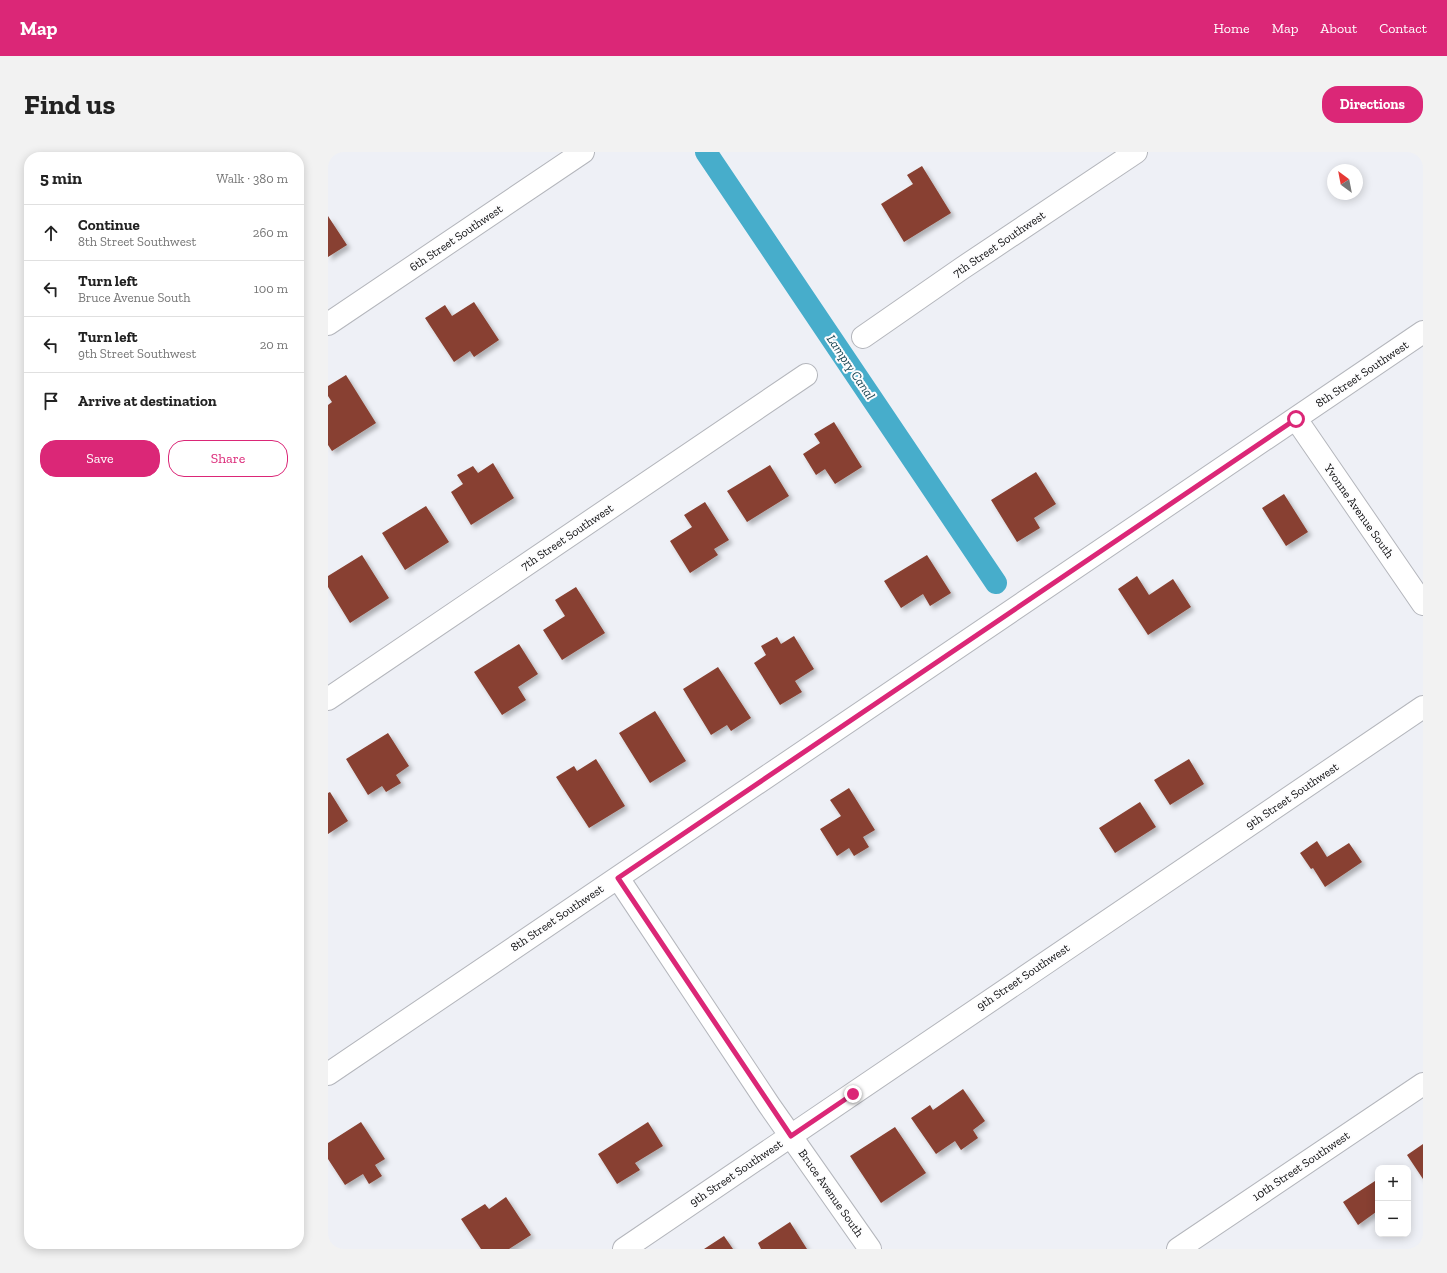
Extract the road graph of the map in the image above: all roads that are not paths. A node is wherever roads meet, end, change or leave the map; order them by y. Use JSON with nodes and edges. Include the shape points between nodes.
{"nodes":[{"id":1,"x":583,"y":152,"type":"edge"},
{"id":2,"x":1136,"y":152,"type":"edge"},
{"id":3,"x":328,"y":324,"type":"edge"},
{"id":4,"x":1423,"y":332,"type":"edge"},
{"id":5,"x":863,"y":337,"type":"dead end"},
{"id":6,"x":806,"y":375,"type":"dead end"},
{"id":7,"x":1296,"y":419,"type":"junction"},
{"id":8,"x":1423,"y":604,"type":"edge"},
{"id":9,"x":328,"y":699,"type":"edge"},
{"id":10,"x":1423,"y":707,"type":"edge"},
{"id":11,"x":618,"y":878,"type":"junction"},
{"id":12,"x":328,"y":1074,"type":"edge"},
{"id":13,"x":1423,"y":1084,"type":"edge"},
{"id":14,"x":791,"y":1136,"type":"junction"},
{"id":15,"x":624,"y":1249,"type":"edge"},
{"id":16,"x":870,"y":1249,"type":"edge"},
{"id":17,"x":1178,"y":1249,"type":"edge"}],
"edges":[{"from":1,"to":3,"type":"street","name":"6th Street Southwest"},
{"from":2,"to":5,"type":"street","name":"7th Street Southwest"},
{"from":4,"to":7,"type":"street","name":"8th Street Southwest"},
{"from":6,"to":9,"type":"street","name":"7th Street Southwest"},
{"from":7,"to":8,"type":"street","name":"Yvonne Avenue South"},
{"from":7,"to":11,"type":"street","name":"8th Street Southwest"},
{"from":10,"to":14,"type":"street","name":"9th Street Southwest"},
{"from":11,"to":12,"type":"street","name":"8th Street Southwest"},
{"from":11,"to":14,"type":"street","name":"Bruce Avenue South"},
{"from":13,"to":17,"type":"street","name":"10th Street Southwest"},
{"from":14,"to":15,"type":"street","name":"9th Street Southwest"},
{"from":14,"to":16,"type":"street","name":"Bruce Avenue South"}]}
